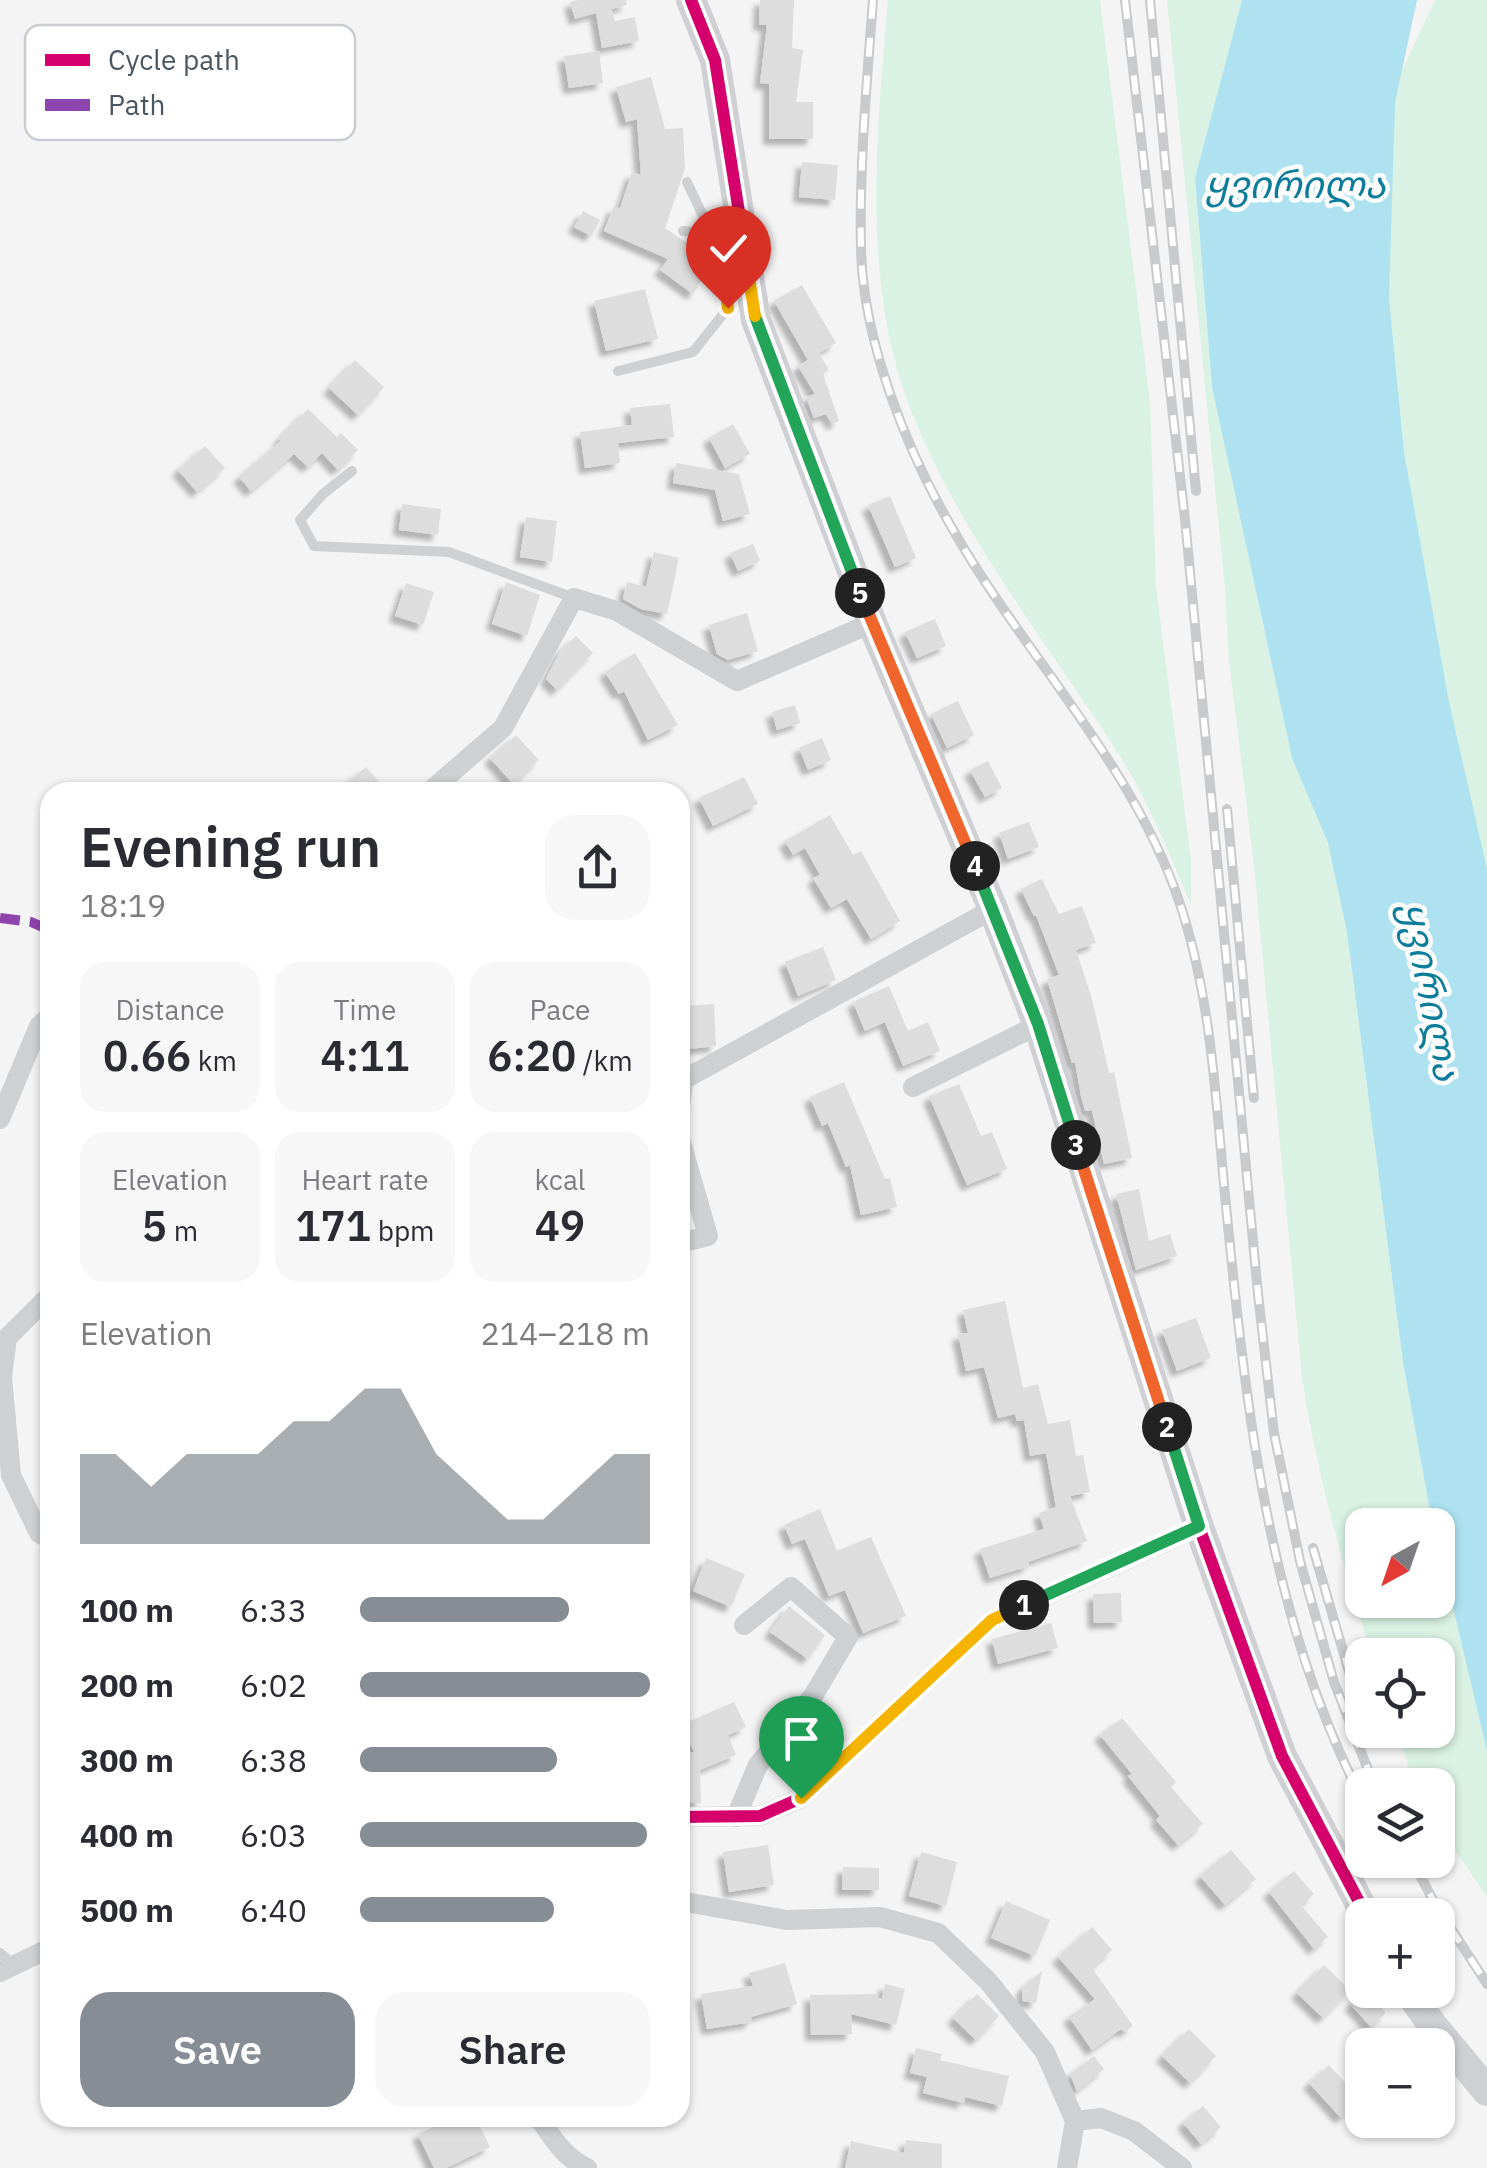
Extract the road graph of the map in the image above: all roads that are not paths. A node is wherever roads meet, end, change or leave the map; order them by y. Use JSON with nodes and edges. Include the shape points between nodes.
{"nodes":[{"id":1,"x":690,"y":0,"type":"edge"},
{"id":2,"x":687,"y":182,"type":"dead end"},
{"id":3,"x":684,"y":231,"type":"dead end"},
{"id":4,"x":730,"y":233,"type":"junction"},
{"id":5,"x":618,"y":371,"type":"dead end"},
{"id":6,"x":352,"y":471,"type":"dead end"},
{"id":7,"x":574,"y":598,"type":"junction"},
{"id":8,"x":872,"y":624,"type":"junction"},
{"id":9,"x":441,"y":782,"type":"edge"},
{"id":10,"x":993,"y":909,"type":"junction"},
{"id":11,"x":40,"y":1024,"type":"edge"},
{"id":12,"x":1038,"y":1024,"type":"junction"},
{"id":13,"x":690,"y":1077,"type":"edge"},
{"id":14,"x":912,"y":1086,"type":"dead end"},
{"id":15,"x":0,"y":1119,"type":"edge"},
{"id":16,"x":690,"y":1174,"type":"edge"},
{"id":17,"x":690,"y":1240,"type":"edge"},
{"id":18,"x":40,"y":1303,"type":"edge"},
{"id":19,"x":4,"y":1333,"type":"edge"},
{"id":20,"x":3,"y":1424,"type":"edge"},
{"id":21,"x":1199,"y":1526,"type":"junction"},
{"id":22,"x":40,"y":1534,"type":"edge"},
{"id":23,"x":744,"y":1625,"type":"dead end"},
{"id":24,"x":690,"y":1817,"type":"edge"},
{"id":25,"x":736,"y":1817,"type":"junction"},
{"id":26,"x":1357,"y":1898,"type":"edge"},
{"id":27,"x":690,"y":1902,"type":"edge"},
{"id":28,"x":40,"y":1951,"type":"edge"},
{"id":29,"x":4,"y":1962,"type":"edge"},
{"id":30,"x":1422,"y":2008,"type":"edge"},
{"id":31,"x":1487,"y":2092,"type":"edge"},
{"id":32,"x":1075,"y":2121,"type":"junction"},
{"id":33,"x":545,"y":2127,"type":"edge"},
{"id":34,"x":587,"y":2168,"type":"edge"},
{"id":35,"x":1068,"y":2168,"type":"edge"},
{"id":36,"x":1182,"y":2168,"type":"edge"}],
"edges":[{"from":1,"to":4,"type":"street","via":[[715,60]]},
{"from":2,"to":4,"type":"lane","via":[[702,214]]},
{"from":3,"to":4,"type":"lane"},
{"from":4,"to":5,"type":"lane","via":[[728,308],[693,352]]},
{"from":4,"to":8,"type":"street","via":[[756,320]]},
{"from":6,"to":7,"type":"lane","via":[[300,520],[314,546],[448,552]]},
{"from":7,"to":8,"type":"street","via":[[616,612],[737,681]]},
{"from":7,"to":9,"type":"street","via":[[503,728]]},
{"from":8,"to":10,"type":"street"},
{"from":10,"to":12,"type":"street"},
{"from":10,"to":13,"type":"street"},
{"from":11,"to":15,"type":"street"},
{"from":12,"to":14,"type":"street"},
{"from":12,"to":21,"type":"street"},
{"from":16,"to":17,"type":"street","via":[[708,1236]]},
{"from":18,"to":19,"type":"street"},
{"from":19,"to":20,"type":"street"},
{"from":20,"to":22,"type":"street","via":[[11,1474]]},
{"from":21,"to":25,"type":"street","via":[[992,1620],[801,1798],[760,1816]]},
{"from":21,"to":26,"type":"street","via":[[1282,1756]]},
{"from":23,"to":25,"type":"street","via":[[791,1587],[848,1636],[813,1696],[758,1765]]},
{"from":24,"to":25,"type":"street"},
{"from":27,"to":32,"type":"street","via":[[788,1920],[880,1917],[938,1933],[988,1981],[1045,2052]]},
{"from":28,"to":29,"type":"street"},
{"from":30,"to":31,"type":"street"},
{"from":32,"to":35,"type":"street"},
{"from":32,"to":36,"type":"street","via":[[1102,2118],[1134,2132]]},
{"from":33,"to":34,"type":"street"}]}
